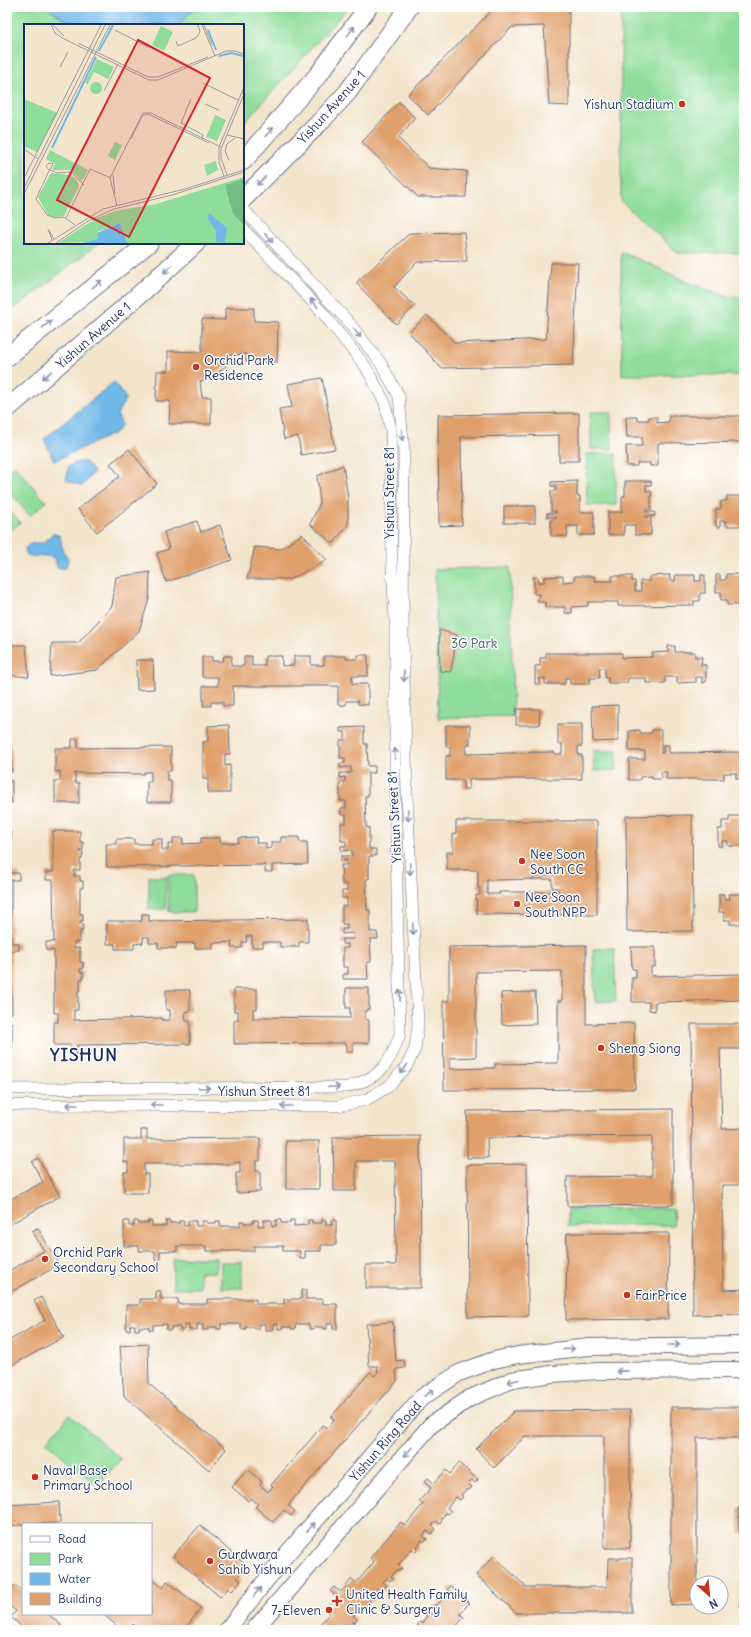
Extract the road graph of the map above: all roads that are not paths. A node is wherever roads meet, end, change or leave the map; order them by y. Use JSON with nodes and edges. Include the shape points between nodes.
{"nodes":[{"id":1,"x":368,"y":7,"type":"edge"},
{"id":2,"x":409,"y":7,"type":"edge"},
{"id":3,"x":244,"y":160,"type":"edge"},
{"id":4,"x":244,"y":198,"type":"edge"},
{"id":5,"x":244,"y":210,"type":"edge"},
{"id":6,"x":244,"y":230,"type":"edge"},
{"id":7,"x":148,"y":244,"type":"edge"},
{"id":8,"x":195,"y":244,"type":"edge"},
{"id":9,"x":7,"y":357,"type":"edge"},
{"id":10,"x":9,"y":406,"type":"edge"},
{"id":11,"x":7,"y":1089,"type":"edge"},
{"id":12,"x":7,"y":1105,"type":"edge"},
{"id":13,"x":744,"y":1345,"type":"edge"},
{"id":14,"x":744,"y":1370,"type":"edge"},
{"id":15,"x":227,"y":1630,"type":"edge"},
{"id":16,"x":254,"y":1630,"type":"edge"}],
"edges":[{"from":3,"to":1,"type":"main road","one_way":true,"via":[[319,74]]},
{"from":2,"to":4,"type":"main road","name":"Yishun Avenue 1","one_way":true,"via":[[347,92]]},
{"from":5,"to":12,"type":"street","name":"Yishun Street 81","one_way":true,"via":[[346,319],[380,362],[399,396],[404,453],[402,637],[406,794],[418,1025],[414,1049],[406,1067],[389,1086],[366,1100],[338,1106]]},
{"from":11,"to":6,"type":"street","name":"Yishun Street 81","one_way":true,"via":[[347,1087],[363,1083],[380,1072],[393,1054],[400,1034],[391,430],[385,403],[366,367],[326,317]]},
{"from":9,"to":7,"type":"main road","one_way":true},
{"from":8,"to":10,"type":"main road","name":"Yishun Avenue 1","one_way":true},
{"from":15,"to":13,"type":"main road","name":"Yishun Ring Road","one_way":true,"via":[[285,1556],[421,1398],[460,1373],[518,1354],[589,1347]]},
{"from":14,"to":16,"type":"main road","name":"Yishun Ring Road","one_way":true,"via":[[599,1371],[552,1374],[512,1380],[470,1398],[431,1425]]}]}
